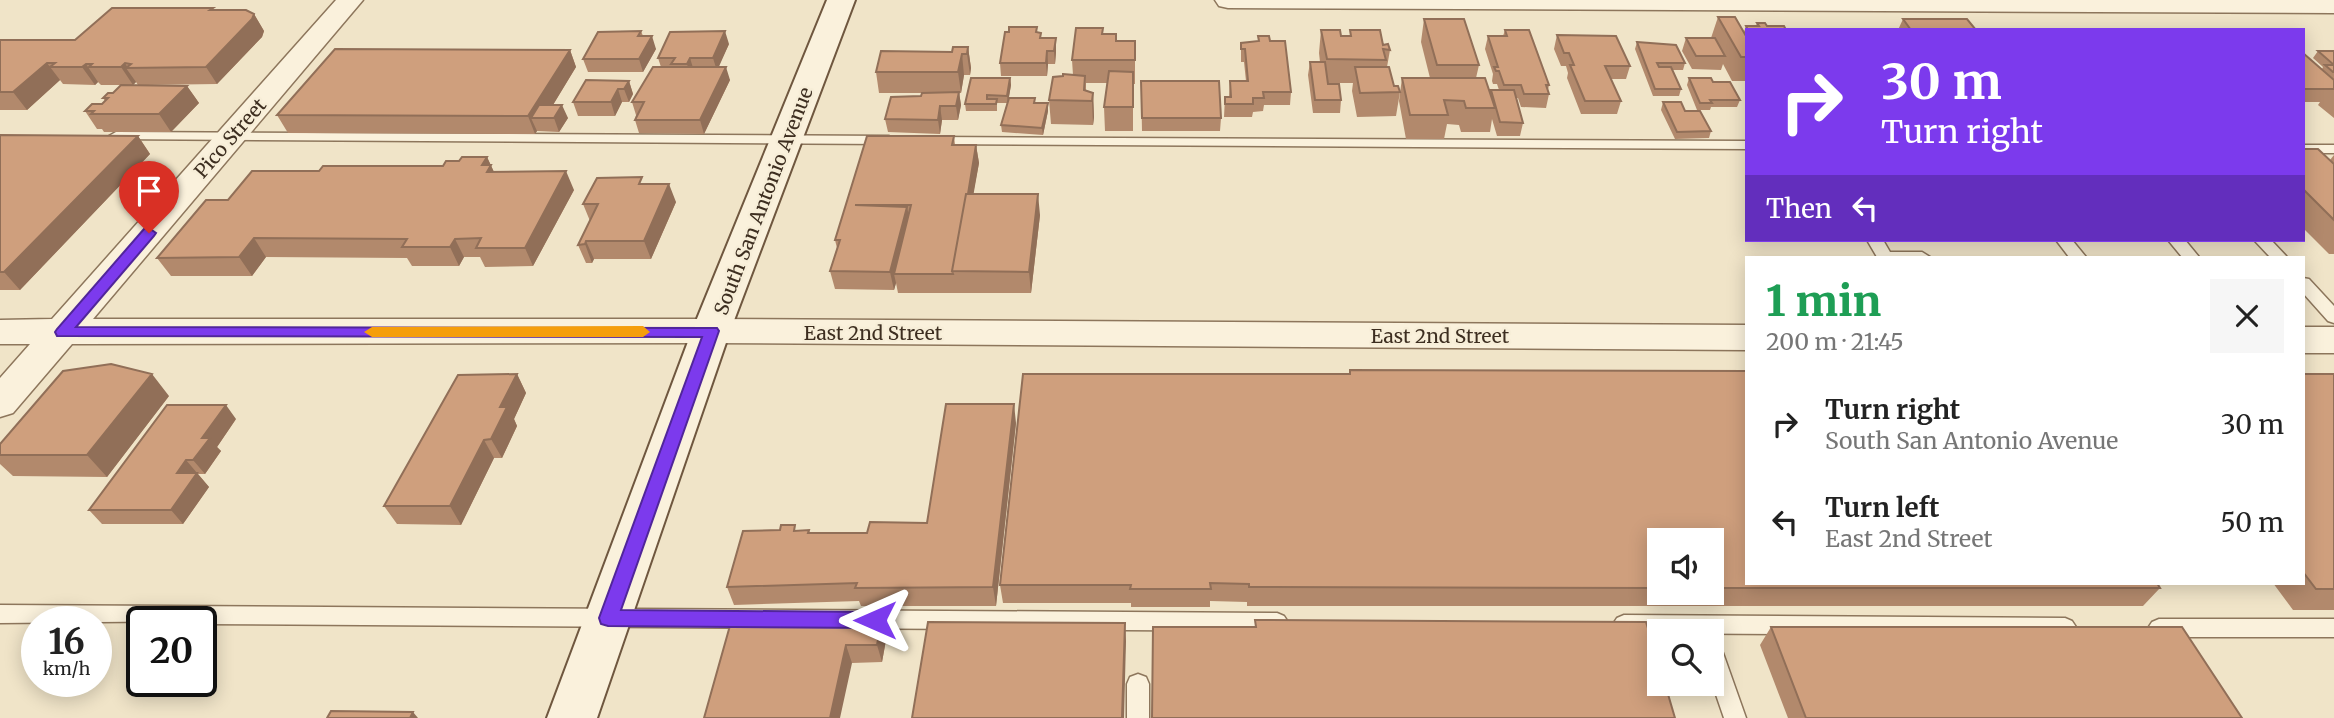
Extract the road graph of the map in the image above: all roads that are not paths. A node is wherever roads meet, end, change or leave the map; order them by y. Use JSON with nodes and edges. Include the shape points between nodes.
{"nodes":[{"id":1,"x":350,"y":0,"type":"edge"},
{"id":2,"x":841,"y":0,"type":"edge"},
{"id":3,"x":1228,"y":0,"type":"edge"},
{"id":4,"x":1807,"y":2,"type":"edge"},
{"id":5,"x":2334,"y":5,"type":"edge"},
{"id":6,"x":1825,"y":28,"type":"edge"},
{"id":7,"x":95,"y":136,"type":"edge"},
{"id":8,"x":232,"y":136,"type":"junction"},
{"id":9,"x":786,"y":140,"type":"junction"},
{"id":10,"x":1745,"y":145,"type":"edge"},
{"id":11,"x":2305,"y":149,"type":"edge"},
{"id":12,"x":2334,"y":149,"type":"edge"},
{"id":13,"x":2066,"y":242,"type":"edge"},
{"id":14,"x":2178,"y":242,"type":"edge"},
{"id":15,"x":2264,"y":242,"type":"edge"},
{"id":16,"x":2077,"y":256,"type":"edge"},
{"id":17,"x":2190,"y":256,"type":"edge"},
{"id":18,"x":2278,"y":256,"type":"edge"},
{"id":19,"x":2305,"y":285,"type":"edge"},
{"id":20,"x":2334,"y":317,"type":"edge"},
{"id":21,"x":712,"y":331,"type":"junction"},
{"id":22,"x":0,"y":332,"type":"edge"},
{"id":23,"x":62,"y":332,"type":"junction"},
{"id":24,"x":1745,"y":338,"type":"edge"},
{"id":25,"x":2305,"y":340,"type":"edge"},
{"id":26,"x":2334,"y":340,"type":"edge"},
{"id":27,"x":0,"y":403,"type":"edge"},
{"id":28,"x":0,"y":614,"type":"edge"},
{"id":29,"x":608,"y":618,"type":"junction"},
{"id":30,"x":1296,"y":622,"type":"edge"},
{"id":31,"x":1604,"y":624,"type":"edge"},
{"id":32,"x":1647,"y":626,"type":"edge"},
{"id":33,"x":2092,"y":627,"type":"edge"},
{"id":34,"x":1724,"y":628,"type":"edge"},
{"id":35,"x":2134,"y":628,"type":"edge"},
{"id":36,"x":2334,"y":628,"type":"edge"},
{"id":37,"x":1138,"y":684,"type":"dead end"},
{"id":38,"x":1724,"y":687,"type":"edge"},
{"id":39,"x":572,"y":718,"type":"edge"},
{"id":40,"x":1138,"y":718,"type":"edge"},
{"id":41,"x":1735,"y":718,"type":"edge"}],
"edges":[{"from":1,"to":8,"type":"street","name":"Pico Street"},
{"from":2,"to":9,"type":"main road","name":"South San Antonio Avenue"},
{"from":3,"to":4,"type":"street"},
{"from":4,"to":5,"type":"street"},
{"from":4,"to":6,"type":"street"},
{"from":7,"to":8,"type":"lane"},
{"from":8,"to":9,"type":"lane"},
{"from":8,"to":23,"type":"street","name":"Pico Street"},
{"from":9,"to":10,"type":"lane"},
{"from":9,"to":21,"type":"main road","name":"South San Antonio Avenue"},
{"from":11,"to":12,"type":"lane"},
{"from":13,"to":16,"type":"lane"},
{"from":14,"to":17,"type":"lane"},
{"from":15,"to":18,"type":"lane"},
{"from":19,"to":20,"type":"lane"},
{"from":21,"to":23,"type":"street","name":"East 2nd Street"},
{"from":21,"to":24,"type":"street","name":"East 2nd Street"},
{"from":21,"to":29,"type":"main road","name":"South San Antonio Avenue"},
{"from":22,"to":23,"type":"street","name":"East 2nd Street"},
{"from":23,"to":27,"type":"street","name":"Pico Street"},
{"from":25,"to":26,"type":"street"},
{"from":28,"to":29,"type":"lane"},
{"from":29,"to":30,"type":"lane"},
{"from":29,"to":39,"type":"main road","name":"South San Antonio Avenue"},
{"from":31,"to":32,"type":"lane"},
{"from":33,"to":34,"type":"lane"},
{"from":35,"to":36,"type":"lane"},
{"from":37,"to":40,"type":"lane"},
{"from":38,"to":41,"type":"lane"}]}
